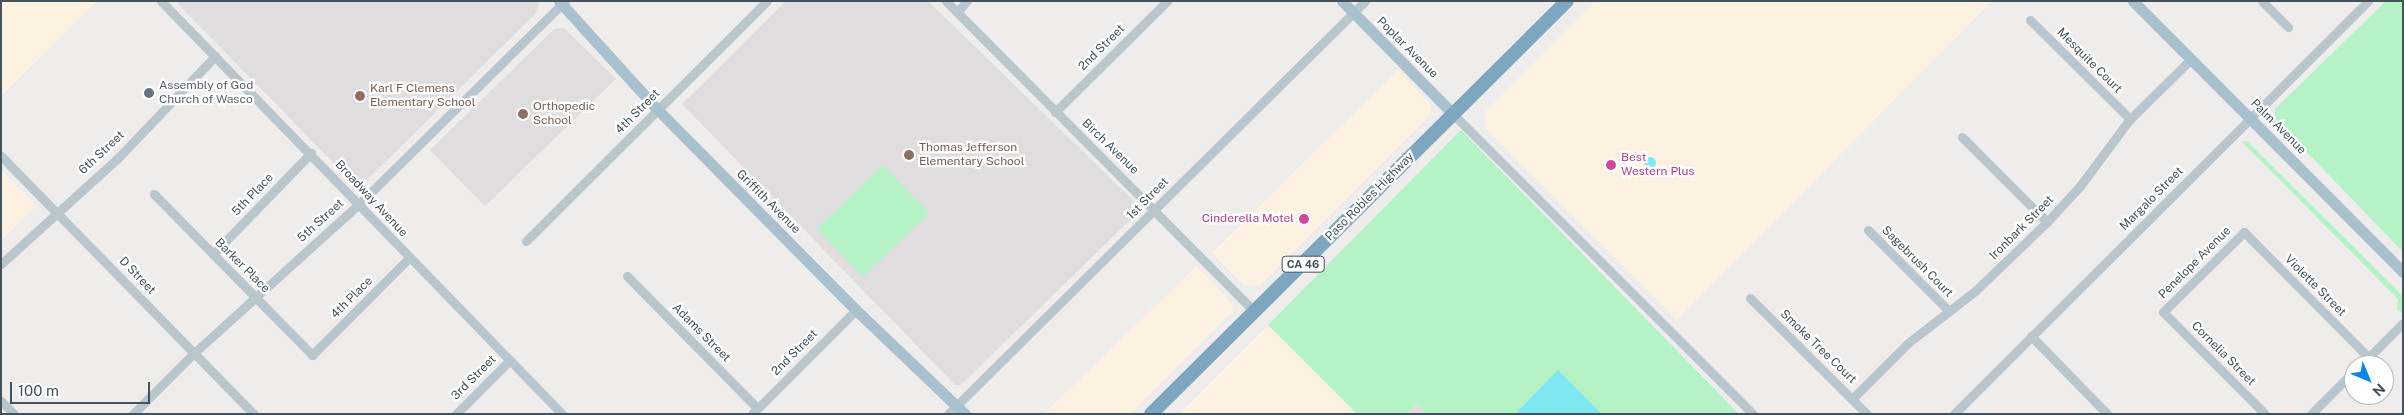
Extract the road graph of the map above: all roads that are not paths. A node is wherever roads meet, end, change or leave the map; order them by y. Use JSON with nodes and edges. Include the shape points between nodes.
{"nodes":[{"id":1,"x":161,"y":1,"type":"edge"},
{"id":2,"x":767,"y":1,"type":"edge"},
{"id":3,"x":946,"y":1,"type":"edge"},
{"id":4,"x":967,"y":1,"type":"edge"},
{"id":5,"x":1167,"y":1,"type":"edge"},
{"id":6,"x":1342,"y":1,"type":"edge"},
{"id":7,"x":1365,"y":1,"type":"edge"},
{"id":8,"x":1567,"y":1,"type":"edge"},
{"id":9,"x":2133,"y":1,"type":"edge"},
{"id":10,"x":2262,"y":1,"type":"edge"},
{"id":11,"x":2368,"y":1,"type":"edge"},
{"id":12,"x":562,"y":2,"type":"edge"},
{"id":13,"x":957,"y":12,"type":"junction"},
{"id":14,"x":1353,"y":13,"type":"junction"},
{"id":15,"x":2030,"y":20,"type":"dead end"},
{"id":16,"x":2288,"y":28,"type":"dead end"},
{"id":17,"x":215,"y":56,"type":"junction"},
{"id":18,"x":2190,"y":59,"type":"junction"},
{"id":19,"x":658,"y":110,"type":"junction"},
{"id":20,"x":1056,"y":112,"type":"junction"},
{"id":21,"x":1453,"y":114,"type":"junction"},
{"id":22,"x":2250,"y":118,"type":"junction"},
{"id":23,"x":2130,"y":119,"type":"junction"},
{"id":24,"x":1962,"y":137,"type":"dead end"},
{"id":25,"x":311,"y":154,"type":"junction"},
{"id":26,"x":1,"y":156,"type":"edge"},
{"id":27,"x":154,"y":194,"type":"dead end"},
{"id":28,"x":360,"y":202,"type":"junction"},
{"id":29,"x":1155,"y":209,"type":"junction"},
{"id":30,"x":56,"y":211,"type":"junction"},
{"id":31,"x":2047,"y":222,"type":"junction"},
{"id":32,"x":1868,"y":230,"type":"dead end"},
{"id":33,"x":2244,"y":232,"type":"joint"},
{"id":34,"x":526,"y":241,"type":"dead end"},
{"id":35,"x":213,"y":254,"type":"junction"},
{"id":36,"x":409,"y":258,"type":"junction"},
{"id":37,"x":1,"y":264,"type":"edge"},
{"id":38,"x":2403,"y":272,"type":"edge"},
{"id":39,"x":627,"y":276,"type":"dead end"},
{"id":40,"x":256,"y":298,"type":"junction"},
{"id":41,"x":1750,"y":298,"type":"dead end"},
{"id":42,"x":856,"y":310,"type":"junction"},
{"id":43,"x":1949,"y":311,"type":"junction"},
{"id":44,"x":1255,"y":312,"type":"junction"},
{"id":45,"x":2163,"y":312,"type":"joint"},
{"id":46,"x":2403,"y":323,"type":"edge"},
{"id":47,"x":2031,"y":336,"type":"junction"},
{"id":48,"x":194,"y":353,"type":"junction"},
{"id":49,"x":312,"y":354,"type":"joint"},
{"id":50,"x":2366,"y":355,"type":"edge"},
{"id":51,"x":2370,"y":355,"type":"edge"},
{"id":52,"x":510,"y":360,"type":"junction"},
{"id":53,"x":2344,"y":381,"type":"edge"},
{"id":54,"x":1853,"y":398,"type":"junction"},
{"id":55,"x":1,"y":401,"type":"edge"},
{"id":56,"x":755,"y":411,"type":"edge"},
{"id":57,"x":957,"y":411,"type":"edge"},
{"id":58,"x":14,"y":414,"type":"edge"},
{"id":59,"x":133,"y":414,"type":"edge"},
{"id":60,"x":254,"y":414,"type":"edge"},
{"id":61,"x":456,"y":414,"type":"edge"},
{"id":62,"x":562,"y":414,"type":"edge"},
{"id":63,"x":1151,"y":414,"type":"edge"},
{"id":64,"x":1753,"y":414,"type":"edge"},
{"id":65,"x":1867,"y":414,"type":"edge"},
{"id":66,"x":1954,"y":414,"type":"edge"},
{"id":67,"x":2107,"y":414,"type":"edge"},
{"id":68,"x":2265,"y":414,"type":"edge"},
{"id":69,"x":2311,"y":414,"type":"edge"}],
"edges":[{"from":1,"to":17,"type":"street","name":"Broadway Avenue"},
{"from":2,"to":19,"type":"street","name":"4th Street"},
{"from":3,"to":13,"type":"street","name":"Birch Avenue"},
{"from":4,"to":13,"type":"street"},
{"from":5,"to":20,"type":"street","name":"2nd Street"},
{"from":6,"to":14,"type":"main road","name":"Poplar Avenue"},
{"from":7,"to":14,"type":"street","name":"1st Street"},
{"from":8,"to":21,"type":"highway","name":"Paso Robles Highway","number":"CA 46"},
{"from":9,"to":18,"type":"main road","name":"Palm Avenue"},
{"from":10,"to":16,"type":"street"},
{"from":11,"to":22,"type":"street","name":"Margalo Street"},
{"from":12,"to":19,"type":"main road","name":"Griffith Avenue"},
{"from":12,"to":28,"type":"street","name":"5th Street"},
{"from":13,"to":20,"type":"street","name":"Birch Avenue"},
{"from":14,"to":21,"type":"main road","name":"Poplar Avenue"},
{"from":14,"to":29,"type":"street","name":"1st Street"},
{"from":15,"to":23,"type":"street","name":"Mesquite Court"},
{"from":17,"to":25,"type":"street","name":"Broadway Avenue"},
{"from":17,"to":30,"type":"street","name":"6th Street","via":[[118,158]]},
{"from":18,"to":22,"type":"main road","name":"Palm Avenue"},
{"from":18,"to":23,"type":"street","name":"Ironbark Street"},
{"from":19,"to":34,"type":"street","name":"4th Street"},
{"from":19,"to":42,"type":"main road","name":"Griffith Avenue"},
{"from":20,"to":29,"type":"street","name":"Birch Avenue"},
{"from":21,"to":44,"type":"highway","name":"Paso Robles Highway","number":"CA 46"},
{"from":21,"to":64,"type":"street"},
{"from":22,"to":38,"type":"main road","name":"Palm Avenue"},
{"from":22,"to":47,"type":"street","name":"Margalo Street"},
{"from":23,"to":31,"type":"street","name":"Ironbark Street","via":[[2080,186]]},
{"from":24,"to":31,"type":"street"},
{"from":25,"to":28,"type":"street","name":"Broadway Avenue"},
{"from":25,"to":35,"type":"street","name":"5th Place"},
{"from":26,"to":30,"type":"street","name":"D Street"},
{"from":27,"to":35,"type":"street","name":"Barker Place"},
{"from":28,"to":36,"type":"street","name":"Broadway Avenue"},
{"from":28,"to":40,"type":"street","name":"5th Street"},
{"from":29,"to":44,"type":"street","name":"Birch Avenue"},
{"from":29,"to":57,"type":"street","name":"1st Street"},
{"from":30,"to":37,"type":"street","name":"6th Street"},
{"from":30,"to":48,"type":"street","name":"D Street"},
{"from":31,"to":43,"type":"street","name":"Ironbark Street","via":[[2003,266]]},
{"from":32,"to":43,"type":"street","name":"Sagebrush Court"},
{"from":33,"to":45,"type":"street","name":"Penelope Avenue"},
{"from":33,"to":50,"type":"street","name":"Violette Street"},
{"from":35,"to":40,"type":"street","name":"Barker Place"},
{"from":36,"to":49,"type":"street","name":"4th Place"},
{"from":36,"to":52,"type":"street","name":"Broadway Avenue"},
{"from":39,"to":56,"type":"street","name":"Adams Street"},
{"from":40,"to":48,"type":"street","name":"5th Street"},
{"from":40,"to":49,"type":"street","name":"Barker Place"},
{"from":41,"to":54,"type":"street","name":"Smoke Tree Court"},
{"from":42,"to":56,"type":"street","name":"2nd Street"},
{"from":42,"to":57,"type":"main road","name":"Griffith Avenue"},
{"from":43,"to":54,"type":"street","name":"Ironbark Street","via":[[1908,344]]},
{"from":44,"to":63,"type":"highway","name":"Paso Robles Highway","number":"CA 46"},
{"from":45,"to":68,"type":"street","name":"Cornelia Street"},
{"from":46,"to":51,"type":"street"},
{"from":47,"to":66,"type":"street","name":"Margalo Street"},
{"from":47,"to":67,"type":"street"},
{"from":48,"to":59,"type":"street","name":"5th Street"},
{"from":48,"to":60,"type":"street","name":"D Street"},
{"from":52,"to":61,"type":"street","name":"3rd Street"},
{"from":52,"to":62,"type":"street","name":"Broadway Avenue"},
{"from":53,"to":69,"type":"street"},
{"from":54,"to":65,"type":"street","name":"Smoke Tree Court"},
{"from":55,"to":58,"type":"street"}]}
